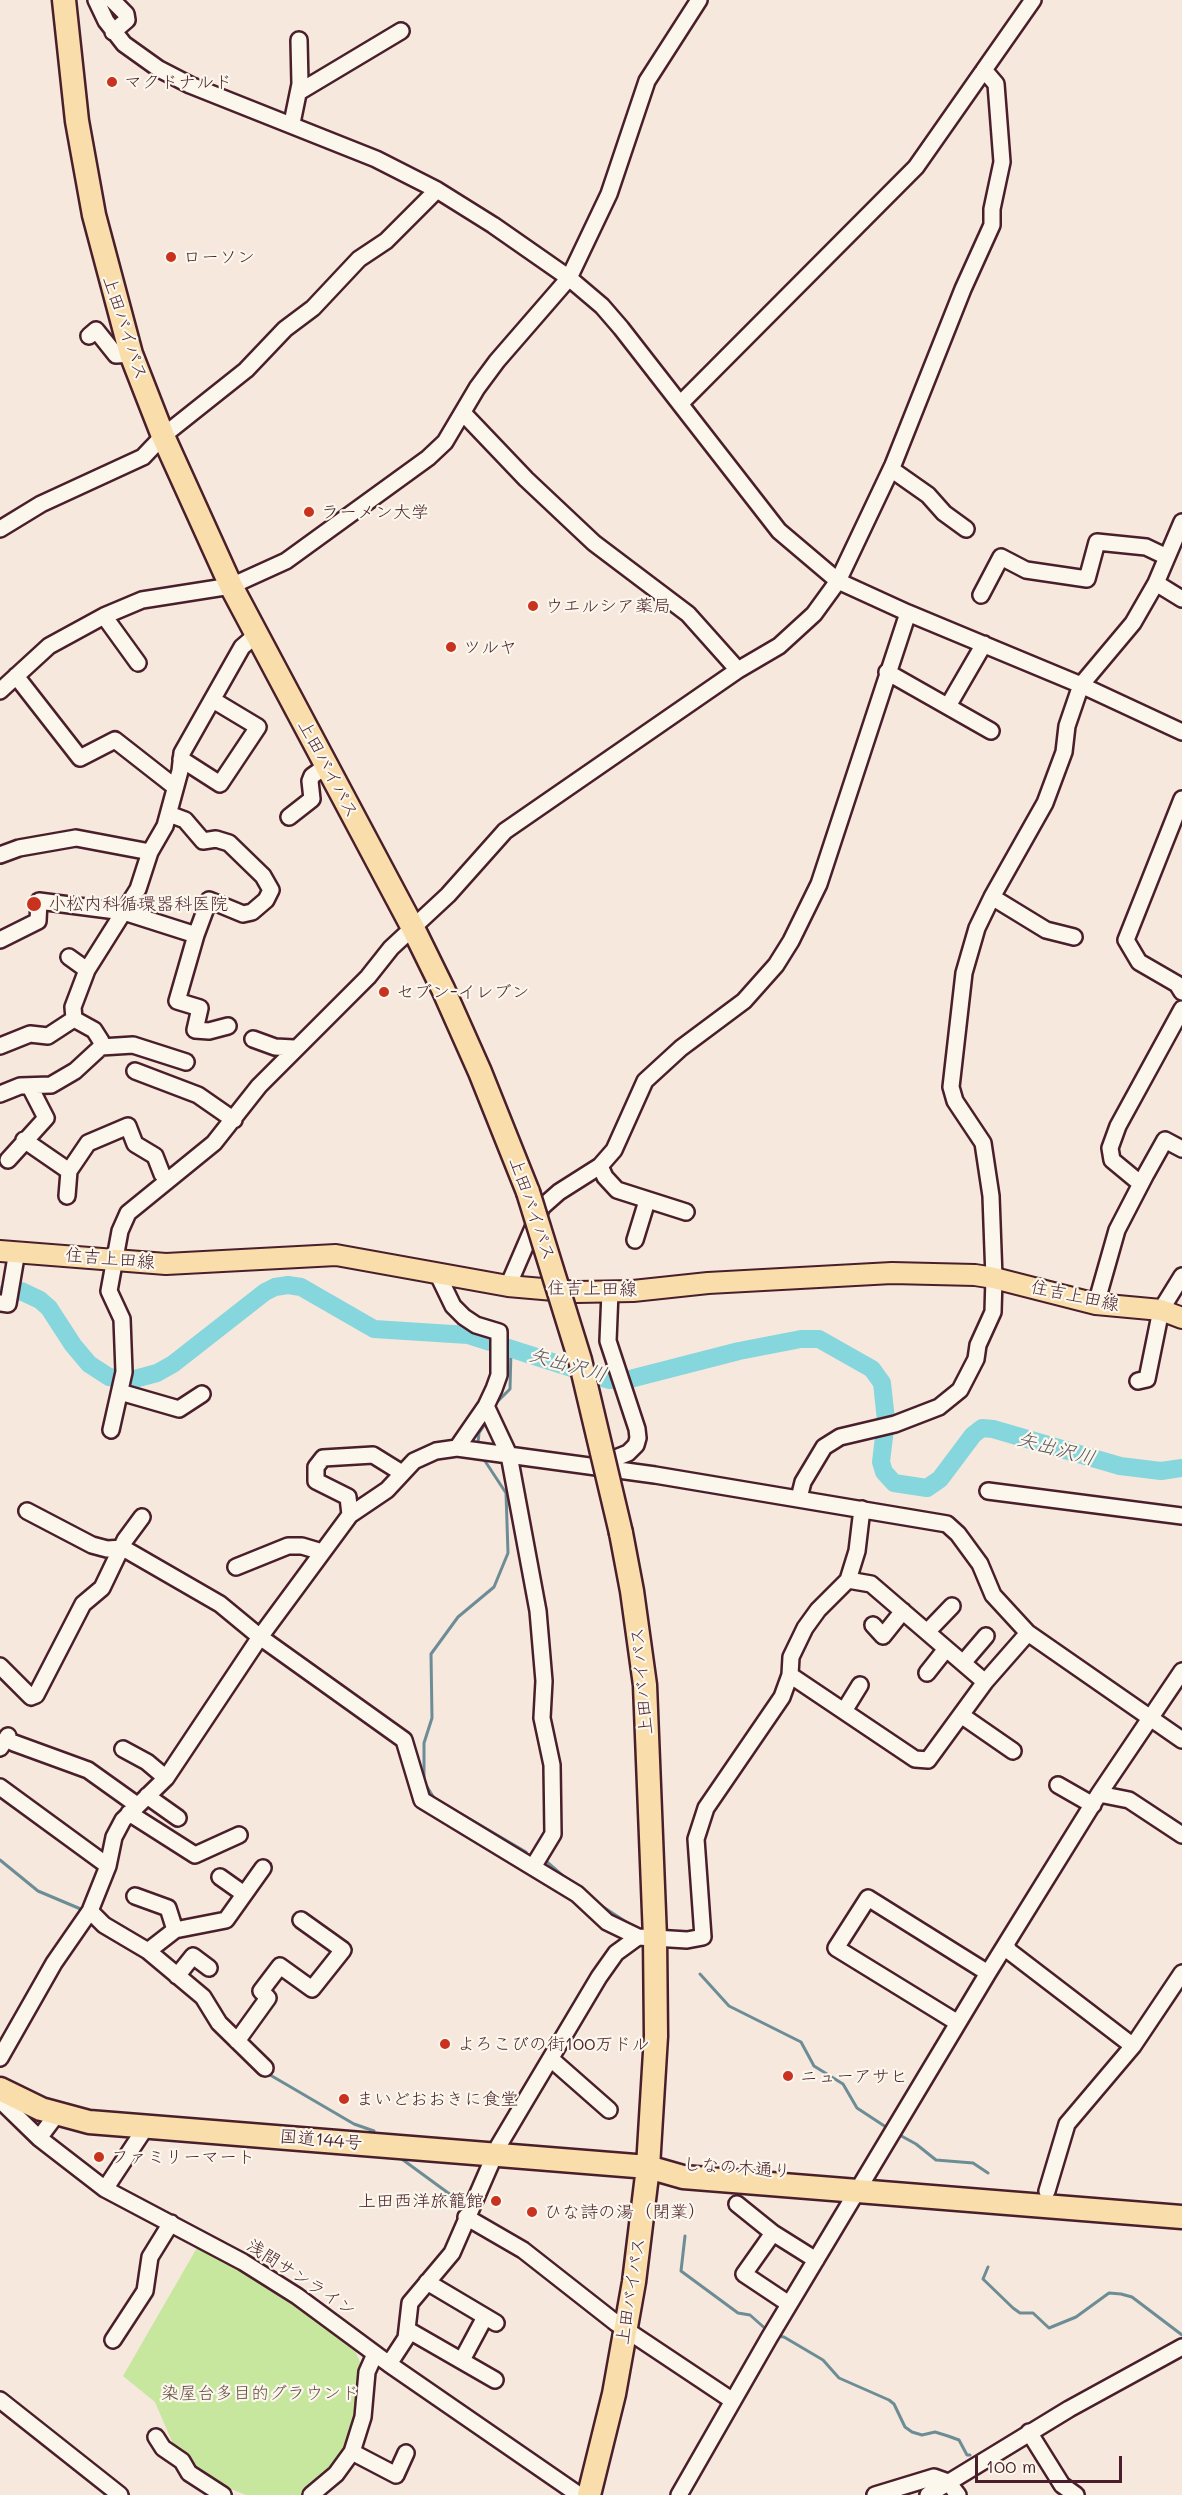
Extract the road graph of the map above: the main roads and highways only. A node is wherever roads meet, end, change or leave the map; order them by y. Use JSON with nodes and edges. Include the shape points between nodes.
{"nodes":[{"id":1,"x":64,"y":0,"type":"edge"},
{"id":2,"x":8,"y":1251,"type":"edge"},
{"id":3,"x":1182,"y":1318,"type":"edge"},
{"id":4,"x":0,"y":2089,"type":"edge"},
{"id":5,"x":648,"y":2167,"type":"junction"},
{"id":6,"x":862,"y":2184,"type":"junction"},
{"id":7,"x":1182,"y":2202,"type":"edge"},
{"id":8,"x":1182,"y":2217,"type":"edge"},
{"id":9,"x":589,"y":2495,"type":"edge"}],
"edges":[{"from":1,"to":5,"type":"highway","name":"上田バイパス","bridge":true,"via":[[77,121],[92,204],[131,354],[231,585],[413,928],[480,1072],[528,1192],[580,1360],[633,1591],[645,1685],[647,1938],[656,2036]]},
{"from":2,"to":3,"type":"main road","name":"住吉上田線","via":[[166,1264],[336,1255],[508,1286],[610,1292],[892,1274],[994,1278],[1096,1304],[1161,1310]]},
{"from":4,"to":5,"type":"highway","name":"国道144号","via":[[57,2114],[89,2122]]},
{"from":5,"to":6,"type":"highway","name":"しなの木通り","via":[[686,2162]]},
{"from":5,"to":9,"type":"highway","name":"上田バイパス","via":[[634,2282],[614,2394]]},
{"from":6,"to":7,"type":"highway","name":"しなの木通り"},
{"from":6,"to":8,"type":"highway","name":"しなの木通り"}]}
